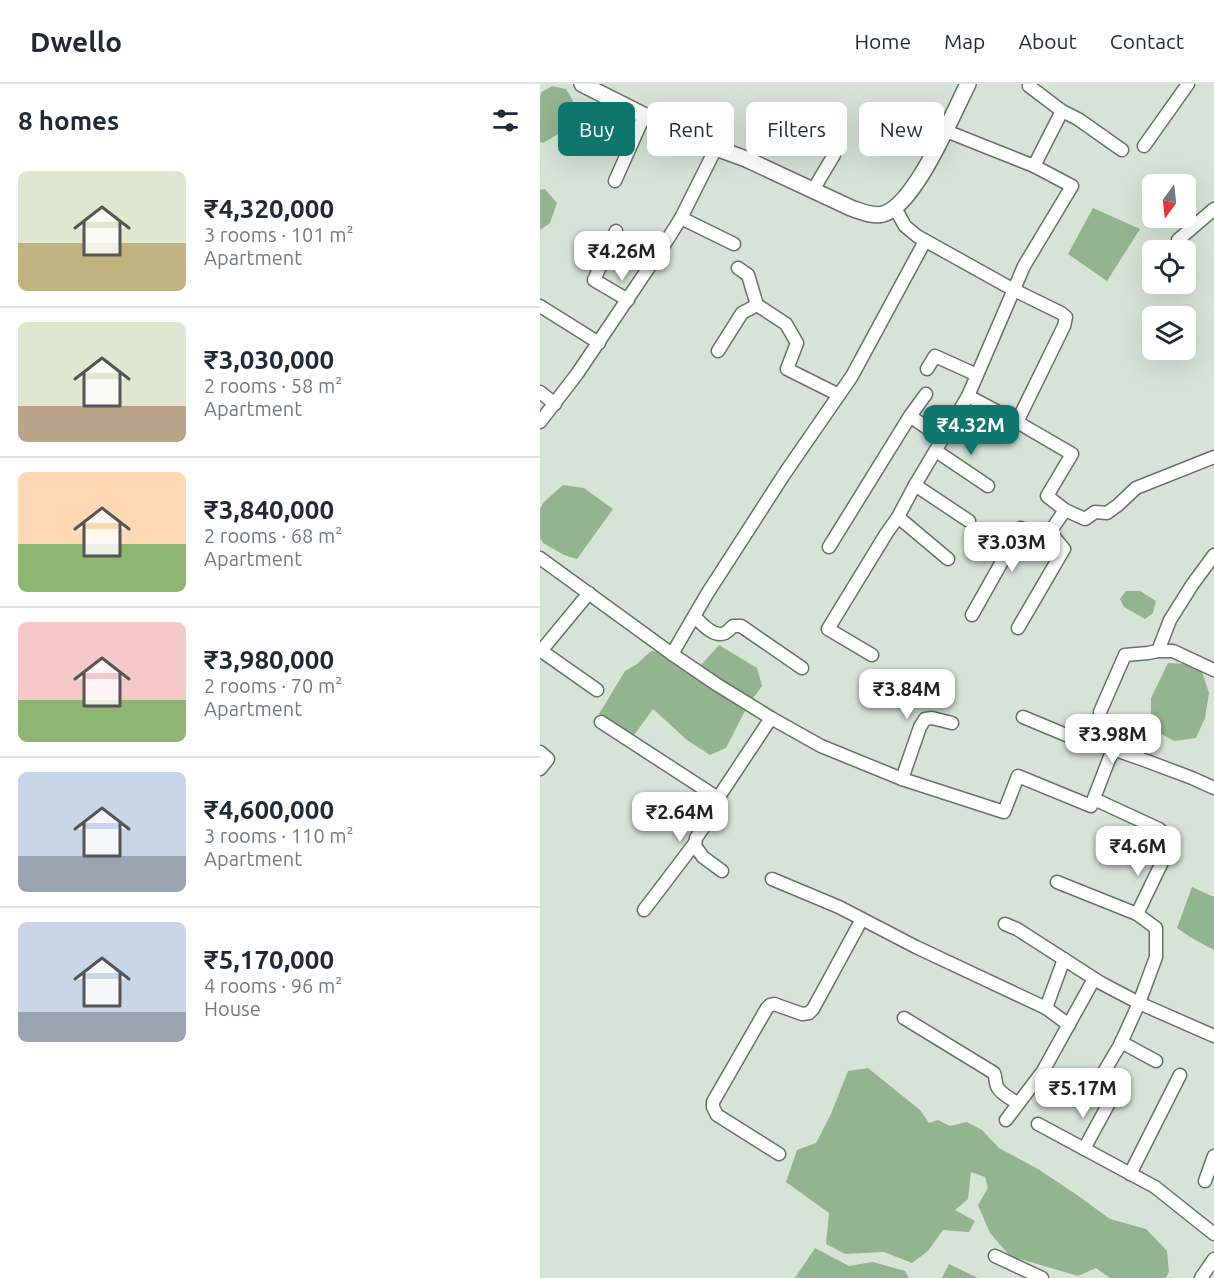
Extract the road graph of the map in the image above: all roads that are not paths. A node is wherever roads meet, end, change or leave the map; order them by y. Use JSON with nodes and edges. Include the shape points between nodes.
{"nodes":[{"id":1,"x":582,"y":84,"type":"edge"},
{"id":2,"x":968,"y":84,"type":"edge"},
{"id":3,"x":1030,"y":84,"type":"edge"},
{"id":4,"x":1188,"y":84,"type":"edge"},
{"id":5,"x":1062,"y":111,"type":"junction"},
{"id":6,"x":644,"y":116,"type":"junction"},
{"id":7,"x":647,"y":117,"type":"edge"},
{"id":8,"x":946,"y":131,"type":"junction"},
{"id":9,"x":1144,"y":146,"type":"dead end"},
{"id":10,"x":1122,"y":150,"type":"dead end"},
{"id":11,"x":734,"y":155,"type":"edge"},
{"id":12,"x":712,"y":156,"type":"edge"},
{"id":13,"x":833,"y":156,"type":"edge"},
{"id":14,"x":1034,"y":166,"type":"junction"},
{"id":15,"x":615,"y":181,"type":"dead end"},
{"id":16,"x":813,"y":190,"type":"junction"},
{"id":17,"x":894,"y":208,"type":"junction"},
{"id":18,"x":1214,"y":209,"type":"edge"},
{"id":19,"x":681,"y":218,"type":"junction"},
{"id":20,"x":616,"y":231,"type":"dead end"},
{"id":21,"x":1178,"y":240,"type":"dead end"},
{"id":22,"x":925,"y":241,"type":"junction"},
{"id":23,"x":734,"y":244,"type":"dead end"},
{"id":24,"x":738,"y":268,"type":"dead end"},
{"id":25,"x":1014,"y":290,"type":"junction"},
{"id":26,"x":628,"y":300,"type":"junction"},
{"id":27,"x":758,"y":305,"type":"junction"},
{"id":28,"x":540,"y":306,"type":"edge"},
{"id":29,"x":599,"y":343,"type":"junction"},
{"id":30,"x":718,"y":351,"type":"dead end"},
{"id":31,"x":927,"y":369,"type":"dead end"},
{"id":32,"x":977,"y":375,"type":"junction"},
{"id":33,"x":540,"y":392,"type":"edge"},
{"id":34,"x":926,"y":394,"type":"dead end"},
{"id":35,"x":839,"y":395,"type":"junction"},
{"id":36,"x":968,"y":396,"type":"junction"},
{"id":37,"x":555,"y":404,"type":"junction"},
{"id":38,"x":910,"y":416,"type":"junction"},
{"id":39,"x":540,"y":422,"type":"edge"},
{"id":40,"x":1017,"y":422,"type":"junction"},
{"id":41,"x":943,"y":439,"type":"junction"},
{"id":42,"x":936,"y":451,"type":"junction"},
{"id":43,"x":1214,"y":457,"type":"edge"},
{"id":44,"x":915,"y":485,"type":"junction"},
{"id":45,"x":988,"y":486,"type":"dead end"},
{"id":46,"x":1065,"y":510,"type":"junction"},
{"id":47,"x":898,"y":517,"type":"junction"},
{"id":48,"x":969,"y":522,"type":"dead end"},
{"id":49,"x":1050,"y":532,"type":"junction"},
{"id":50,"x":829,"y":547,"type":"dead end"},
{"id":51,"x":1214,"y":555,"type":"edge"},
{"id":52,"x":540,"y":558,"type":"edge"},
{"id":53,"x":948,"y":559,"type":"dead end"},
{"id":54,"x":588,"y":593,"type":"junction"},
{"id":55,"x":972,"y":615,"type":"dead end"},
{"id":56,"x":695,"y":617,"type":"junction"},
{"id":57,"x":1018,"y":628,"type":"dead end"},
{"id":58,"x":541,"y":651,"type":"edge"},
{"id":59,"x":1158,"y":651,"type":"junction"},
{"id":60,"x":672,"y":654,"type":"junction"},
{"id":61,"x":872,"y":655,"type":"dead end"},
{"id":62,"x":801,"y":668,"type":"dead end"},
{"id":63,"x":1213,"y":668,"type":"edge"},
{"id":64,"x":597,"y":690,"type":"dead end"},
{"id":65,"x":1100,"y":712,"type":"dead end"},
{"id":66,"x":1023,"y":717,"type":"dead end"},
{"id":67,"x":771,"y":718,"type":"junction"},
{"id":68,"x":601,"y":722,"type":"dead end"},
{"id":69,"x":952,"y":723,"type":"dead end"},
{"id":70,"x":1113,"y":749,"type":"junction"},
{"id":71,"x":540,"y":752,"type":"edge"},
{"id":72,"x":540,"y":769,"type":"edge"},
{"id":73,"x":902,"y":779,"type":"junction"},
{"id":74,"x":1214,"y":788,"type":"edge"},
{"id":75,"x":718,"y":798,"type":"junction"},
{"id":76,"x":1094,"y":799,"type":"junction"},
{"id":77,"x":695,"y":843,"type":"junction"},
{"id":78,"x":722,"y":871,"type":"dead end"},
{"id":79,"x":772,"y":879,"type":"dead end"},
{"id":80,"x":1057,"y":882,"type":"dead end"},
{"id":81,"x":644,"y":910,"type":"dead end"},
{"id":82,"x":1137,"y":914,"type":"junction"},
{"id":83,"x":862,"y":919,"type":"junction"},
{"id":84,"x":1005,"y":924,"type":"dead end"},
{"id":85,"x":1064,"y":959,"type":"junction"},
{"id":86,"x":1094,"y":978,"type":"junction"},
{"id":87,"x":1139,"y":1003,"type":"junction"},
{"id":88,"x":1046,"y":1008,"type":"junction"},
{"id":89,"x":904,"y":1017,"type":"dead end"},
{"id":90,"x":1069,"y":1025,"type":"junction"},
{"id":91,"x":1214,"y":1036,"type":"edge"},
{"id":92,"x":1121,"y":1042,"type":"junction"},
{"id":93,"x":1156,"y":1061,"type":"dead end"},
{"id":94,"x":1180,"y":1075,"type":"dead end"},
{"id":95,"x":1089,"y":1097,"type":"dead end"},
{"id":96,"x":1109,"y":1103,"type":"dead end"},
{"id":97,"x":1018,"y":1104,"type":"junction"},
{"id":98,"x":1006,"y":1120,"type":"dead end"},
{"id":99,"x":1038,"y":1124,"type":"dead end"},
{"id":100,"x":1084,"y":1149,"type":"junction"},
{"id":101,"x":779,"y":1154,"type":"dead end"},
{"id":102,"x":1214,"y":1156,"type":"edge"},
{"id":103,"x":1130,"y":1174,"type":"junction"},
{"id":104,"x":1205,"y":1181,"type":"dead end"},
{"id":105,"x":1214,"y":1234,"type":"edge"},
{"id":106,"x":995,"y":1256,"type":"dead end"},
{"id":107,"x":1214,"y":1259,"type":"edge"},
{"id":108,"x":1042,"y":1278,"type":"edge"},
{"id":109,"x":1201,"y":1278,"type":"edge"}],
"edges":[{"from":1,"to":6,"type":"street"},
{"from":2,"to":8,"type":"street"},
{"from":3,"to":5,"type":"street"},
{"from":4,"to":9,"type":"street"},
{"from":5,"to":10,"type":"street"},
{"from":5,"to":14,"type":"street"},
{"from":6,"to":7,"type":"street"},
{"from":6,"to":15,"type":"street"},
{"from":8,"to":14,"type":"street"},
{"from":8,"to":17,"type":"street","via":[[923,173]]},
{"from":11,"to":16,"type":"street"},
{"from":12,"to":19,"type":"street"},
{"from":13,"to":16,"type":"street"},
{"from":14,"to":25,"type":"street","via":[[1072,186]]},
{"from":16,"to":17,"type":"street","via":[[867,213],[882,215]]},
{"from":17,"to":22,"type":"street","via":[[905,226]]},
{"from":18,"to":21,"type":"street"},
{"from":19,"to":23,"type":"street"},
{"from":19,"to":26,"type":"street"},
{"from":20,"to":26,"type":"street","via":[[594,280]]},
{"from":22,"to":25,"type":"street"},
{"from":22,"to":35,"type":"street"},
{"from":24,"to":27,"type":"street","via":[[748,275]]},
{"from":25,"to":32,"type":"street"},
{"from":25,"to":40,"type":"street","via":[[1066,316]]},
{"from":26,"to":29,"type":"street"},
{"from":27,"to":30,"type":"street","via":[[742,313]]},
{"from":27,"to":35,"type":"street","via":[[786,324],[797,343],[787,369]]},
{"from":28,"to":29,"type":"street"},
{"from":29,"to":37,"type":"street"},
{"from":31,"to":32,"type":"street","via":[[935,356]]},
{"from":32,"to":36,"type":"street"},
{"from":33,"to":37,"type":"street"},
{"from":34,"to":38,"type":"street"},
{"from":35,"to":56,"type":"street"},
{"from":36,"to":40,"type":"street"},
{"from":36,"to":41,"type":"street"},
{"from":37,"to":39,"type":"street"},
{"from":38,"to":41,"type":"street"},
{"from":38,"to":50,"type":"street"},
{"from":40,"to":46,"type":"street","via":[[1072,454],[1047,496]]},
{"from":41,"to":42,"type":"street"},
{"from":42,"to":44,"type":"street"},
{"from":42,"to":45,"type":"street"},
{"from":43,"to":46,"type":"street","via":[[1136,488],[1107,513],[1095,512],[1085,519]]},
{"from":44,"to":47,"type":"street"},
{"from":44,"to":48,"type":"street"},
{"from":46,"to":49,"type":"street"},
{"from":47,"to":53,"type":"street"},
{"from":47,"to":61,"type":"street","via":[[828,629]]},
{"from":49,"to":55,"type":"street","via":[[1036,535],[1021,528]]},
{"from":49,"to":57,"type":"street","via":[[1064,549]]},
{"from":51,"to":59,"type":"street","via":[[1170,620]]},
{"from":52,"to":54,"type":"street"},
{"from":54,"to":58,"type":"street"},
{"from":54,"to":60,"type":"street"},
{"from":56,"to":60,"type":"street"},
{"from":56,"to":62,"type":"street","via":[[718,634],[741,626]]},
{"from":58,"to":64,"type":"street"},
{"from":59,"to":63,"type":"street","via":[[1173,651]]},
{"from":59,"to":65,"type":"street","via":[[1125,655]]},
{"from":60,"to":67,"type":"street"},
{"from":66,"to":70,"type":"street"},
{"from":67,"to":73,"type":"street","via":[[821,746]]},
{"from":67,"to":75,"type":"street"},
{"from":68,"to":75,"type":"street"},
{"from":69,"to":73,"type":"street","via":[[932,717],[925,719]]},
{"from":70,"to":74,"type":"street"},
{"from":70,"to":76,"type":"street"},
{"from":71,"to":72,"type":"street","via":[[548,759]]},
{"from":73,"to":76,"type":"street","via":[[1004,812],[1018,776],[1091,806]]},
{"from":75,"to":77,"type":"street"},
{"from":76,"to":82,"type":"street","via":[[1165,834],[1167,852]]},
{"from":77,"to":78,"type":"street","via":[[696,849]]},
{"from":77,"to":81,"type":"street"},
{"from":79,"to":83,"type":"street"},
{"from":80,"to":82,"type":"street"},
{"from":82,"to":87,"type":"street","via":[[1156,928],[1156,957]]},
{"from":83,"to":88,"type":"street"},
{"from":83,"to":101,"type":"street","via":[[813,1009],[802,1014],[770,1005],[713,1102],[717,1114]]},
{"from":84,"to":85,"type":"street"},
{"from":85,"to":86,"type":"street"},
{"from":85,"to":88,"type":"street"},
{"from":86,"to":87,"type":"street"},
{"from":86,"to":90,"type":"street"},
{"from":87,"to":91,"type":"street"},
{"from":87,"to":92,"type":"street"},
{"from":88,"to":90,"type":"street"},
{"from":89,"to":97,"type":"street","via":[[994,1073],[999,1090]]},
{"from":90,"to":97,"type":"street","via":[[1043,1071]]},
{"from":92,"to":93,"type":"street"},
{"from":92,"to":95,"type":"street"},
{"from":94,"to":103,"type":"street"},
{"from":96,"to":100,"type":"street"},
{"from":97,"to":98,"type":"street"},
{"from":99,"to":100,"type":"street"},
{"from":100,"to":103,"type":"street"},
{"from":102,"to":104,"type":"street"},
{"from":103,"to":105,"type":"street","via":[[1155,1187]]},
{"from":106,"to":108,"type":"street"},
{"from":107,"to":109,"type":"street"}]}
